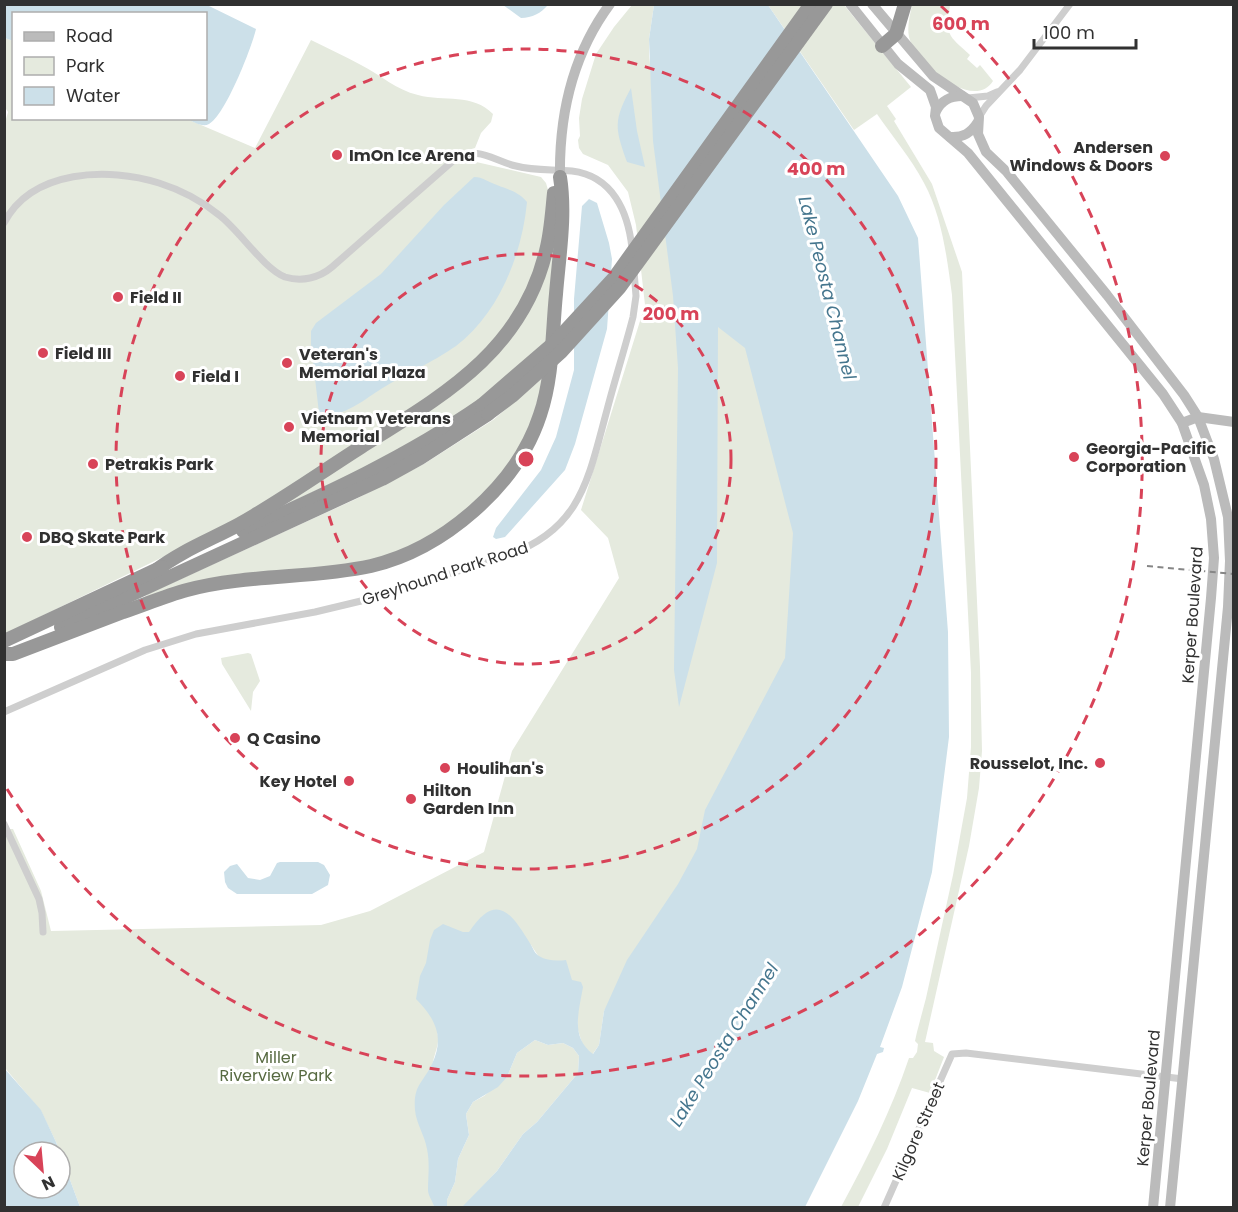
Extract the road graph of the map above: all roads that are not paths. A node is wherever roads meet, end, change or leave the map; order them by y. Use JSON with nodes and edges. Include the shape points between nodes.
{"nodes":[{"id":1,"x":610,"y":4,"type":"edge"},
{"id":2,"x":811,"y":4,"type":"edge"},
{"id":3,"x":826,"y":4,"type":"edge"},
{"id":4,"x":850,"y":4,"type":"edge"},
{"id":5,"x":872,"y":4,"type":"edge"},
{"id":6,"x":905,"y":4,"type":"edge"},
{"id":7,"x":1070,"y":4,"type":"edge"},
{"id":8,"x":896,"y":34,"type":"junction"},
{"id":9,"x":882,"y":46,"type":"junction"},
{"id":10,"x":1000,"y":91,"type":"junction"},
{"id":11,"x":965,"y":97,"type":"junction"},
{"id":12,"x":936,"y":111,"type":"junction"},
{"id":13,"x":978,"y":119,"type":"junction"},
{"id":14,"x":950,"y":136,"type":"junction"},
{"id":15,"x":560,"y":174,"type":"junction"},
{"id":16,"x":4,"y":223,"type":"edge"},
{"id":17,"x":485,"y":410,"type":"junction"},
{"id":18,"x":1198,"y":417,"type":"junction"},
{"id":19,"x":1233,"y":422,"type":"edge"},
{"id":20,"x":1182,"y":423,"type":"junction"},
{"id":21,"x":155,"y":571,"type":"junction"},
{"id":22,"x":4,"y":641,"type":"edge"},
{"id":23,"x":4,"y":653,"type":"edge"},
{"id":24,"x":4,"y":712,"type":"edge"},
{"id":25,"x":4,"y":824,"type":"edge"},
{"id":26,"x":43,"y":932,"type":"dead end"},
{"id":27,"x":1165,"y":1077,"type":"junction"},
{"id":28,"x":1183,"y":1078,"type":"junction"},
{"id":29,"x":884,"y":1208,"type":"edge"},
{"id":30,"x":1153,"y":1208,"type":"edge"},
{"id":31,"x":1170,"y":1208,"type":"edge"}],
"edges":[{"from":1,"to":15,"type":"street","via":[[586,40],[572,78],[565,106]]},
{"from":2,"to":17,"type":"highway","bridge":true,"via":[[614,278]]},
{"from":3,"to":17,"type":"highway","bridge":true,"via":[[620,287],[561,352],[512,396]]},
{"from":4,"to":9,"type":"street","name":"Kerper Boulevard"},
{"from":5,"to":8,"type":"street","name":"Kerper Boulevard"},
{"from":6,"to":8,"type":"highway"},
{"from":7,"to":10,"type":"street"},
{"from":8,"to":9,"type":"highway"},
{"from":8,"to":11,"type":"street","name":"Kerper Boulevard","via":[[928,72]]},
{"from":9,"to":12,"type":"street","name":"Kerper Boulevard","via":[[930,90]]},
{"from":10,"to":11,"type":"street"},
{"from":10,"to":13,"type":"street"},
{"from":11,"to":12,"type":"street","via":[[945,99]]},
{"from":11,"to":13,"type":"street","name":"Kerper Boulevard","via":[[975,106]]},
{"from":12,"to":14,"type":"street","name":"Kerper Boulevard","via":[[939,128]]},
{"from":13,"to":14,"type":"street","via":[[967,134]]},
{"from":13,"to":18,"type":"street","name":"Kerper Boulevard","via":[[978,134],[986,152],[1007,172],[1107,295]]},
{"from":14,"to":20,"type":"street","name":"Kerper Boulevard","via":[[1106,322]]},
{"from":15,"to":16,"type":"street","name":"Greyhound Park Road","via":[[502,163],[481,153],[463,155],[332,267],[308,279],[280,274],[225,219],[194,198],[134,177],[87,175],[53,182],[27,195]]},
{"from":15,"to":21,"type":"highway","via":[[546,253],[532,291],[508,333],[475,369],[285,497],[173,557]]},
{"from":15,"to":23,"type":"highway","via":[[563,193],[555,302],[548,382],[540,416],[508,473],[468,516],[429,542],[370,566],[186,590],[13,654]]},
{"from":15,"to":24,"type":"street","name":"Greyhound Park Road","via":[[580,173],[596,178],[620,204],[632,241],[636,297],[584,489],[554,530],[517,553],[361,601],[196,634],[145,650]]},
{"from":17,"to":21,"type":"highway","via":[[380,468]]},
{"from":17,"to":23,"type":"highway","via":[[420,458],[382,479]]},
{"from":18,"to":19,"type":"street"},
{"from":18,"to":20,"type":"street"},
{"from":18,"to":28,"type":"street","name":"Kerper Boulevard","via":[[1224,496],[1230,561]]},
{"from":20,"to":27,"type":"street","name":"Kerper Boulevard","via":[[1207,499],[1214,558]]},
{"from":21,"to":22,"type":"highway"},
{"from":25,"to":26,"type":"street","via":[[39,899]]},
{"from":27,"to":28,"type":"street"},
{"from":27,"to":29,"type":"street","name":"Kilgore Street","via":[[952,1054]]},
{"from":27,"to":30,"type":"street","name":"Kerper Boulevard"},
{"from":28,"to":31,"type":"street","name":"Kerper Boulevard"}]}
